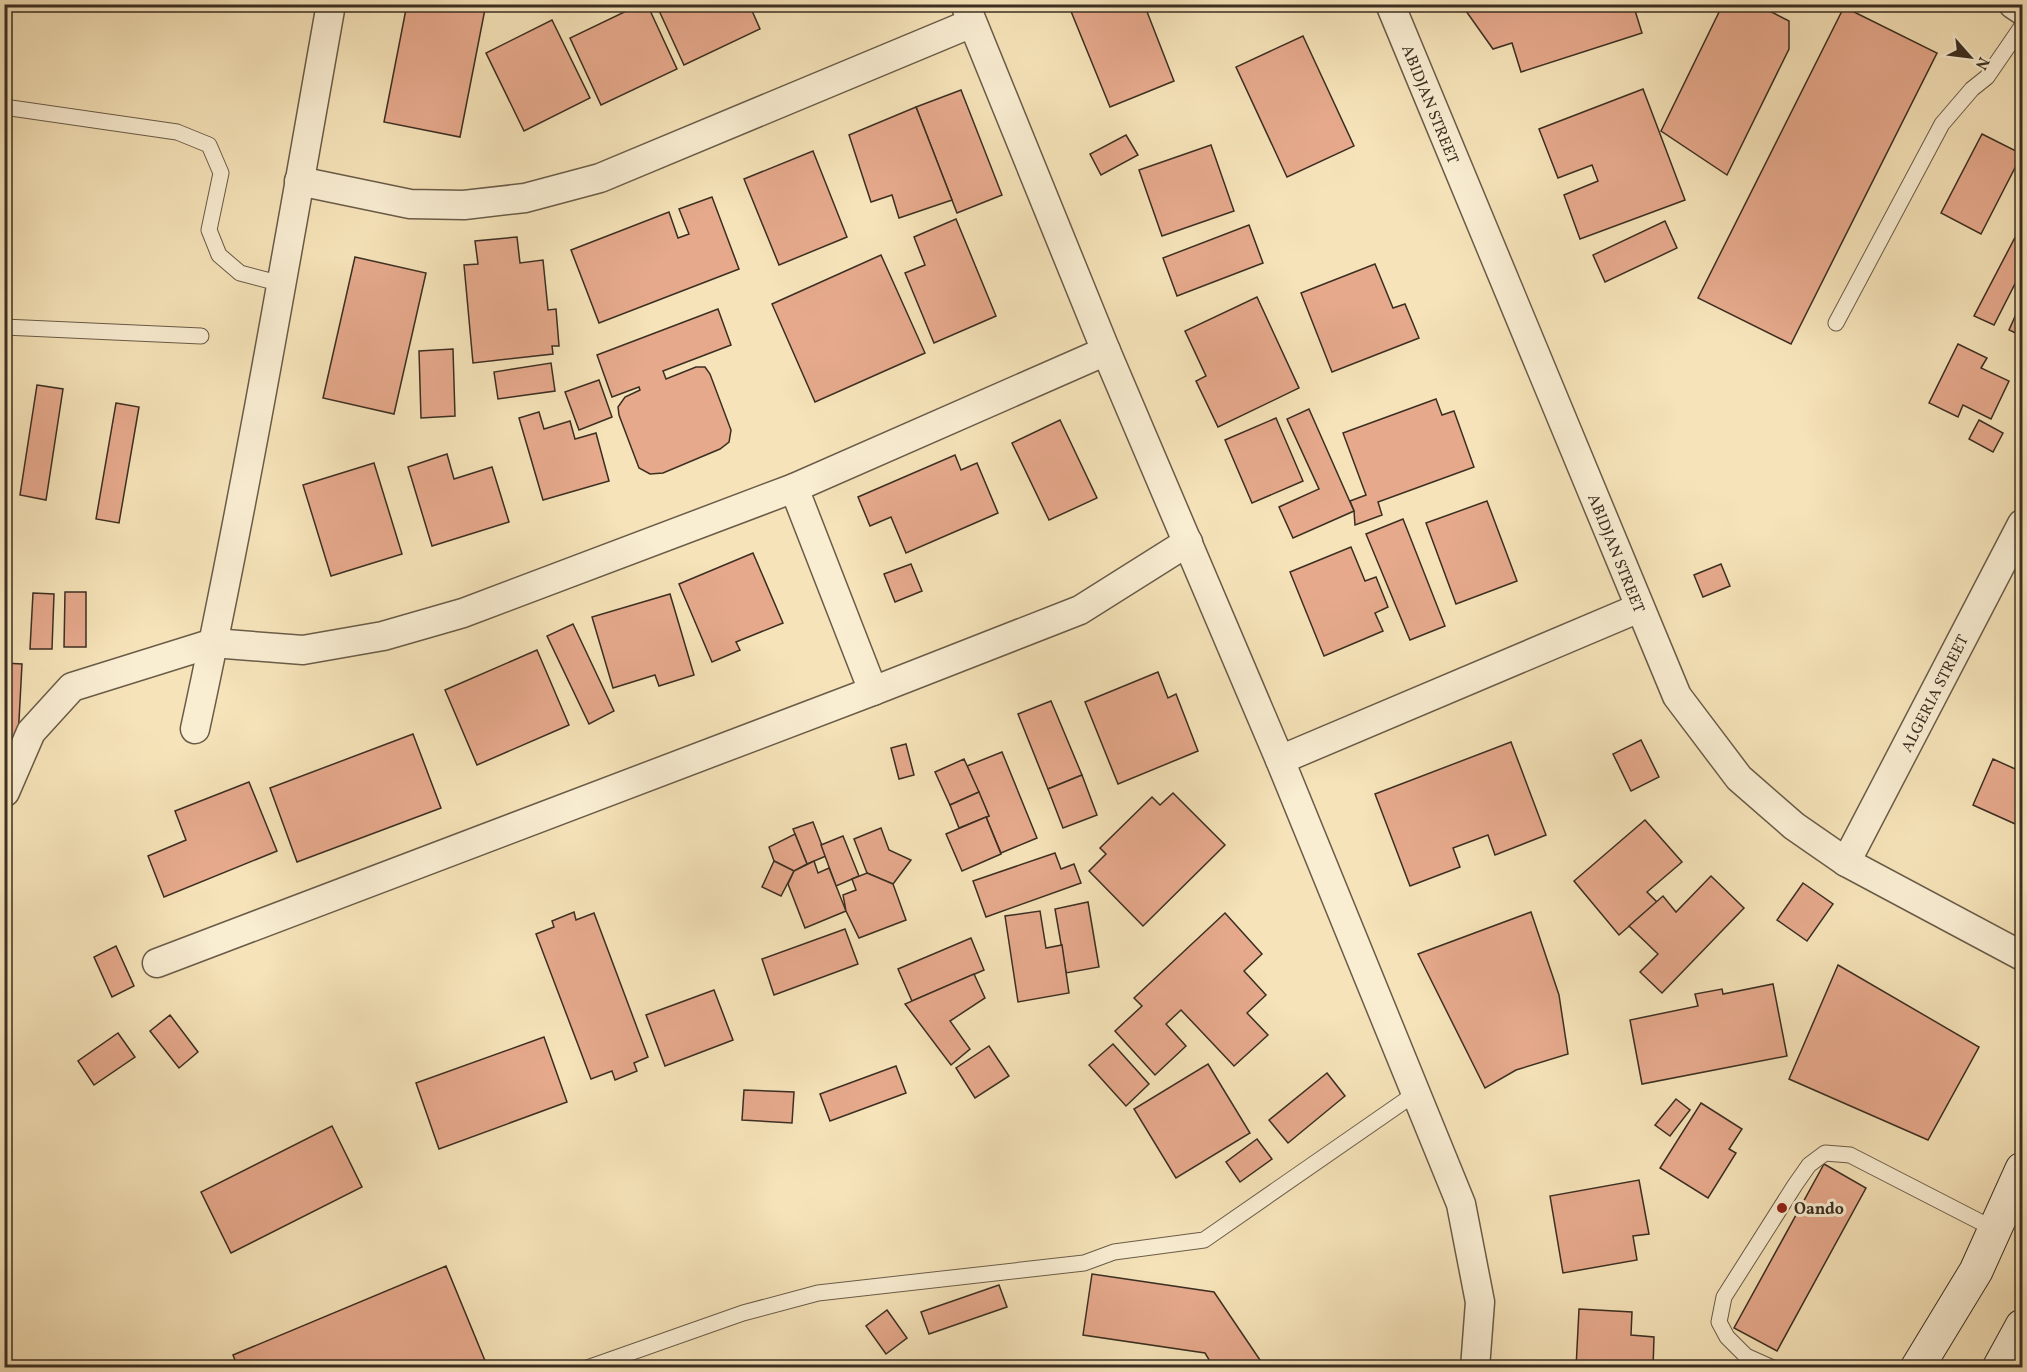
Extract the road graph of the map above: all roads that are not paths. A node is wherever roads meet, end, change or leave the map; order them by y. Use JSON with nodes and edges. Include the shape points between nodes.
{"nodes":[{"id":1,"x":331,"y":4,"type":"edge"},
{"id":2,"x":1390,"y":4,"type":"edge"},
{"id":3,"x":2019,"y":10,"type":"edge"},
{"id":4,"x":969,"y":14,"type":"edge"},
{"id":5,"x":4,"y":107,"type":"edge"},
{"id":6,"x":299,"y":181,"type":"junction"},
{"id":7,"x":282,"y":284,"type":"junction"},
{"id":8,"x":1836,"y":323,"type":"dead end"},
{"id":9,"x":4,"y":327,"type":"edge"},
{"id":10,"x":201,"y":336,"type":"dead end"},
{"id":11,"x":1106,"y":351,"type":"junction"},
{"id":12,"x":794,"y":488,"type":"junction"},
{"id":13,"x":2022,"y":524,"type":"edge"},
{"id":14,"x":1188,"y":542,"type":"junction"},
{"id":15,"x":1639,"y":608,"type":"junction"},
{"id":16,"x":213,"y":643,"type":"junction"},
{"id":17,"x":873,"y":691,"type":"junction"},
{"id":18,"x":195,"y":729,"type":"dead end"},
{"id":19,"x":1280,"y":760,"type":"junction"},
{"id":20,"x":5,"y":792,"type":"edge"},
{"id":21,"x":1846,"y":862,"type":"junction"},
{"id":22,"x":2022,"y":956,"type":"edge"},
{"id":23,"x":157,"y":963,"type":"dead end"},
{"id":24,"x":1416,"y":1093,"type":"junction"},
{"id":25,"x":2022,"y":1168,"type":"edge"},
{"id":26,"x":1996,"y":1230,"type":"junction"},
{"id":27,"x":2022,"y":1326,"type":"edge"},
{"id":28,"x":587,"y":1368,"type":"edge"},
{"id":29,"x":1474,"y":1368,"type":"edge"},
{"id":30,"x":1773,"y":1368,"type":"edge"},
{"id":31,"x":1917,"y":1368,"type":"edge"},
{"id":32,"x":2000,"y":1368,"type":"edge"}],
"edges":[{"from":1,"to":6,"type":"street"},
{"from":2,"to":15,"type":"street","name":"ABIDJAN STREET"},
{"from":3,"to":8,"type":"lane","via":[[1988,77],[1942,124]]},
{"from":4,"to":6,"type":"street","via":[[600,178],[525,198],[464,205],[410,204]]},
{"from":4,"to":11,"type":"street"},
{"from":5,"to":7,"type":"lane","via":[[177,132],[209,145],[221,173],[209,230],[219,255],[240,273]]},
{"from":6,"to":7,"type":"street"},
{"from":7,"to":16,"type":"street"},
{"from":9,"to":10,"type":"lane"},
{"from":11,"to":12,"type":"street"},
{"from":11,"to":14,"type":"street"},
{"from":12,"to":16,"type":"street","via":[[463,613],[383,636],[303,650]]},
{"from":12,"to":17,"type":"street"},
{"from":13,"to":21,"type":"street","name":"ALGERIA STREET"},
{"from":14,"to":17,"type":"street","via":[[1080,610]]},
{"from":14,"to":19,"type":"street"},
{"from":15,"to":19,"type":"street"},
{"from":15,"to":21,"type":"street","name":"ABIDJAN STREET","via":[[1677,696],[1739,778],[1794,826]]},
{"from":16,"to":18,"type":"street"},
{"from":16,"to":20,"type":"street","via":[[72,687],[31,732]]},
{"from":17,"to":23,"type":"street"},
{"from":19,"to":24,"type":"street"},
{"from":21,"to":22,"type":"street","name":"ABIDJAN STREET"},
{"from":24,"to":28,"type":"lane","via":[[1204,1240],[1114,1252],[1084,1263],[818,1293],[743,1313]]},
{"from":24,"to":29,"type":"street","via":[[1461,1204],[1480,1302]]},
{"from":25,"to":26,"type":"main road"},
{"from":26,"to":30,"type":"lane","via":[[1850,1155],[1825,1153],[1809,1165],[1724,1297],[1719,1322],[1726,1337],[1746,1356]]},
{"from":26,"to":31,"type":"main road","via":[[1976,1271]]},
{"from":27,"to":32,"type":"main road"}]}
